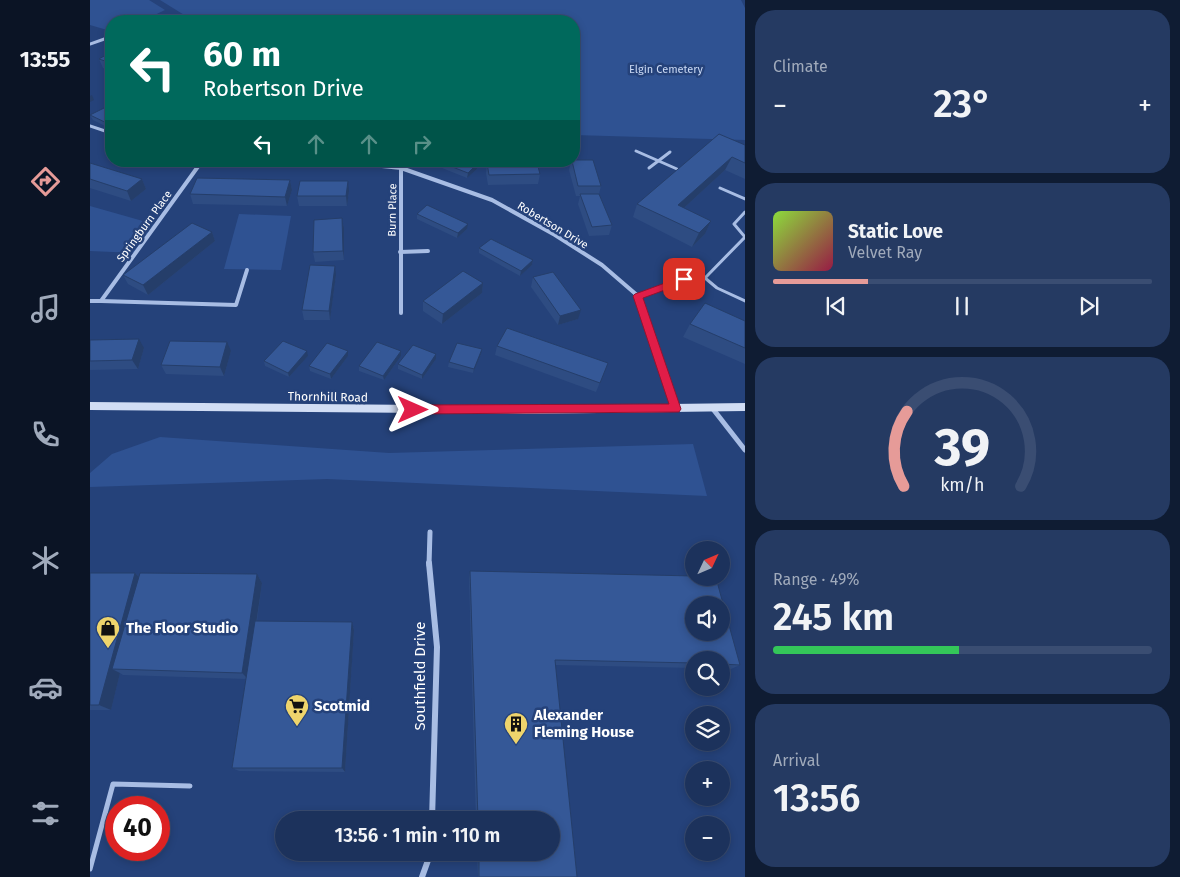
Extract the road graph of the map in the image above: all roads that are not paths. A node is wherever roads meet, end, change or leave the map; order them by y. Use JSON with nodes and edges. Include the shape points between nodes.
{"nodes":[{"id":1,"x":105,"y":39,"type":"edge"},
{"id":2,"x":90,"y":44,"type":"edge"},
{"id":3,"x":90,"y":126,"type":"edge"},
{"id":4,"x":105,"y":131,"type":"edge"},
{"id":5,"x":636,"y":150,"type":"dead end"},
{"id":6,"x":670,"y":152,"type":"dead end"},
{"id":7,"x":659,"y":161,"type":"junction"},
{"id":8,"x":198,"y":167,"type":"edge"},
{"id":9,"x":391,"y":167,"type":"edge"},
{"id":10,"x":401,"y":168,"type":"junction"},
{"id":11,"x":650,"y":168,"type":"dead end"},
{"id":12,"x":677,"y":169,"type":"edge"},
{"id":13,"x":720,"y":188,"type":"edge"},
{"id":14,"x":745,"y":199,"type":"edge"},
{"id":15,"x":745,"y":212,"type":"edge"},
{"id":16,"x":745,"y":237,"type":"edge"},
{"id":17,"x":428,"y":251,"type":"dead end"},
{"id":18,"x":400,"y":252,"type":"junction"},
{"id":19,"x":247,"y":270,"type":"dead end"},
{"id":20,"x":705,"y":278,"type":"junction"},
{"id":21,"x":638,"y":296,"type":"junction"},
{"id":22,"x":90,"y":301,"type":"edge"},
{"id":23,"x":101,"y":301,"type":"junction"},
{"id":24,"x":745,"y":301,"type":"edge"},
{"id":25,"x":401,"y":313,"type":"dead end"},
{"id":26,"x":90,"y":406,"type":"edge"},
{"id":27,"x":745,"y":408,"type":"edge"},
{"id":28,"x":676,"y":409,"type":"junction"},
{"id":29,"x":713,"y":409,"type":"junction"},
{"id":30,"x":745,"y":450,"type":"edge"},
{"id":31,"x":430,"y":532,"type":"dead end"},
{"id":32,"x":190,"y":786,"type":"dead end"},
{"id":33,"x":432,"y":811,"type":"edge"},
{"id":34,"x":428,"y":861,"type":"edge"},
{"id":35,"x":90,"y":869,"type":"edge"},
{"id":36,"x":422,"y":877,"type":"edge"}],
"edges":[{"from":1,"to":2,"type":"street"},
{"from":3,"to":4,"type":"street"},
{"from":5,"to":7,"type":"lane"},
{"from":6,"to":7,"type":"lane"},
{"from":7,"to":11,"type":"lane"},
{"from":7,"to":12,"type":"lane"},
{"from":8,"to":23,"type":"street","name":"Springburn Place"},
{"from":9,"to":10,"type":"street","name":"Robertson Drive"},
{"from":10,"to":18,"type":"street","name":"Burn Place"},
{"from":10,"to":21,"type":"street","name":"Robertson Drive","via":[[492,200],[602,265]]},
{"from":13,"to":14,"type":"lane"},
{"from":15,"to":16,"type":"lane","via":[[734,224]]},
{"from":16,"to":20,"type":"lane"},
{"from":17,"to":18,"type":"street","name":"Burn Place"},
{"from":18,"to":25,"type":"street","name":"Burn Place"},
{"from":19,"to":23,"type":"street","via":[[236,305]]},
{"from":20,"to":21,"type":"lane","via":[[684,279]]},
{"from":20,"to":24,"type":"lane","via":[[717,288]]},
{"from":21,"to":28,"type":"street"},
{"from":22,"to":23,"type":"street"},
{"from":26,"to":28,"type":"street","name":"Thornhill Road","via":[[358,410]]},
{"from":27,"to":29,"type":"street","name":"Thornhill Road"},
{"from":28,"to":29,"type":"street","name":"Thornhill Road"},
{"from":29,"to":30,"type":"street"},
{"from":31,"to":33,"type":"street","name":"Southfield Drive","via":[[429,561],[436,647]]},
{"from":32,"to":35,"type":"lane","via":[[113,784]]},
{"from":34,"to":36,"type":"street"}]}
